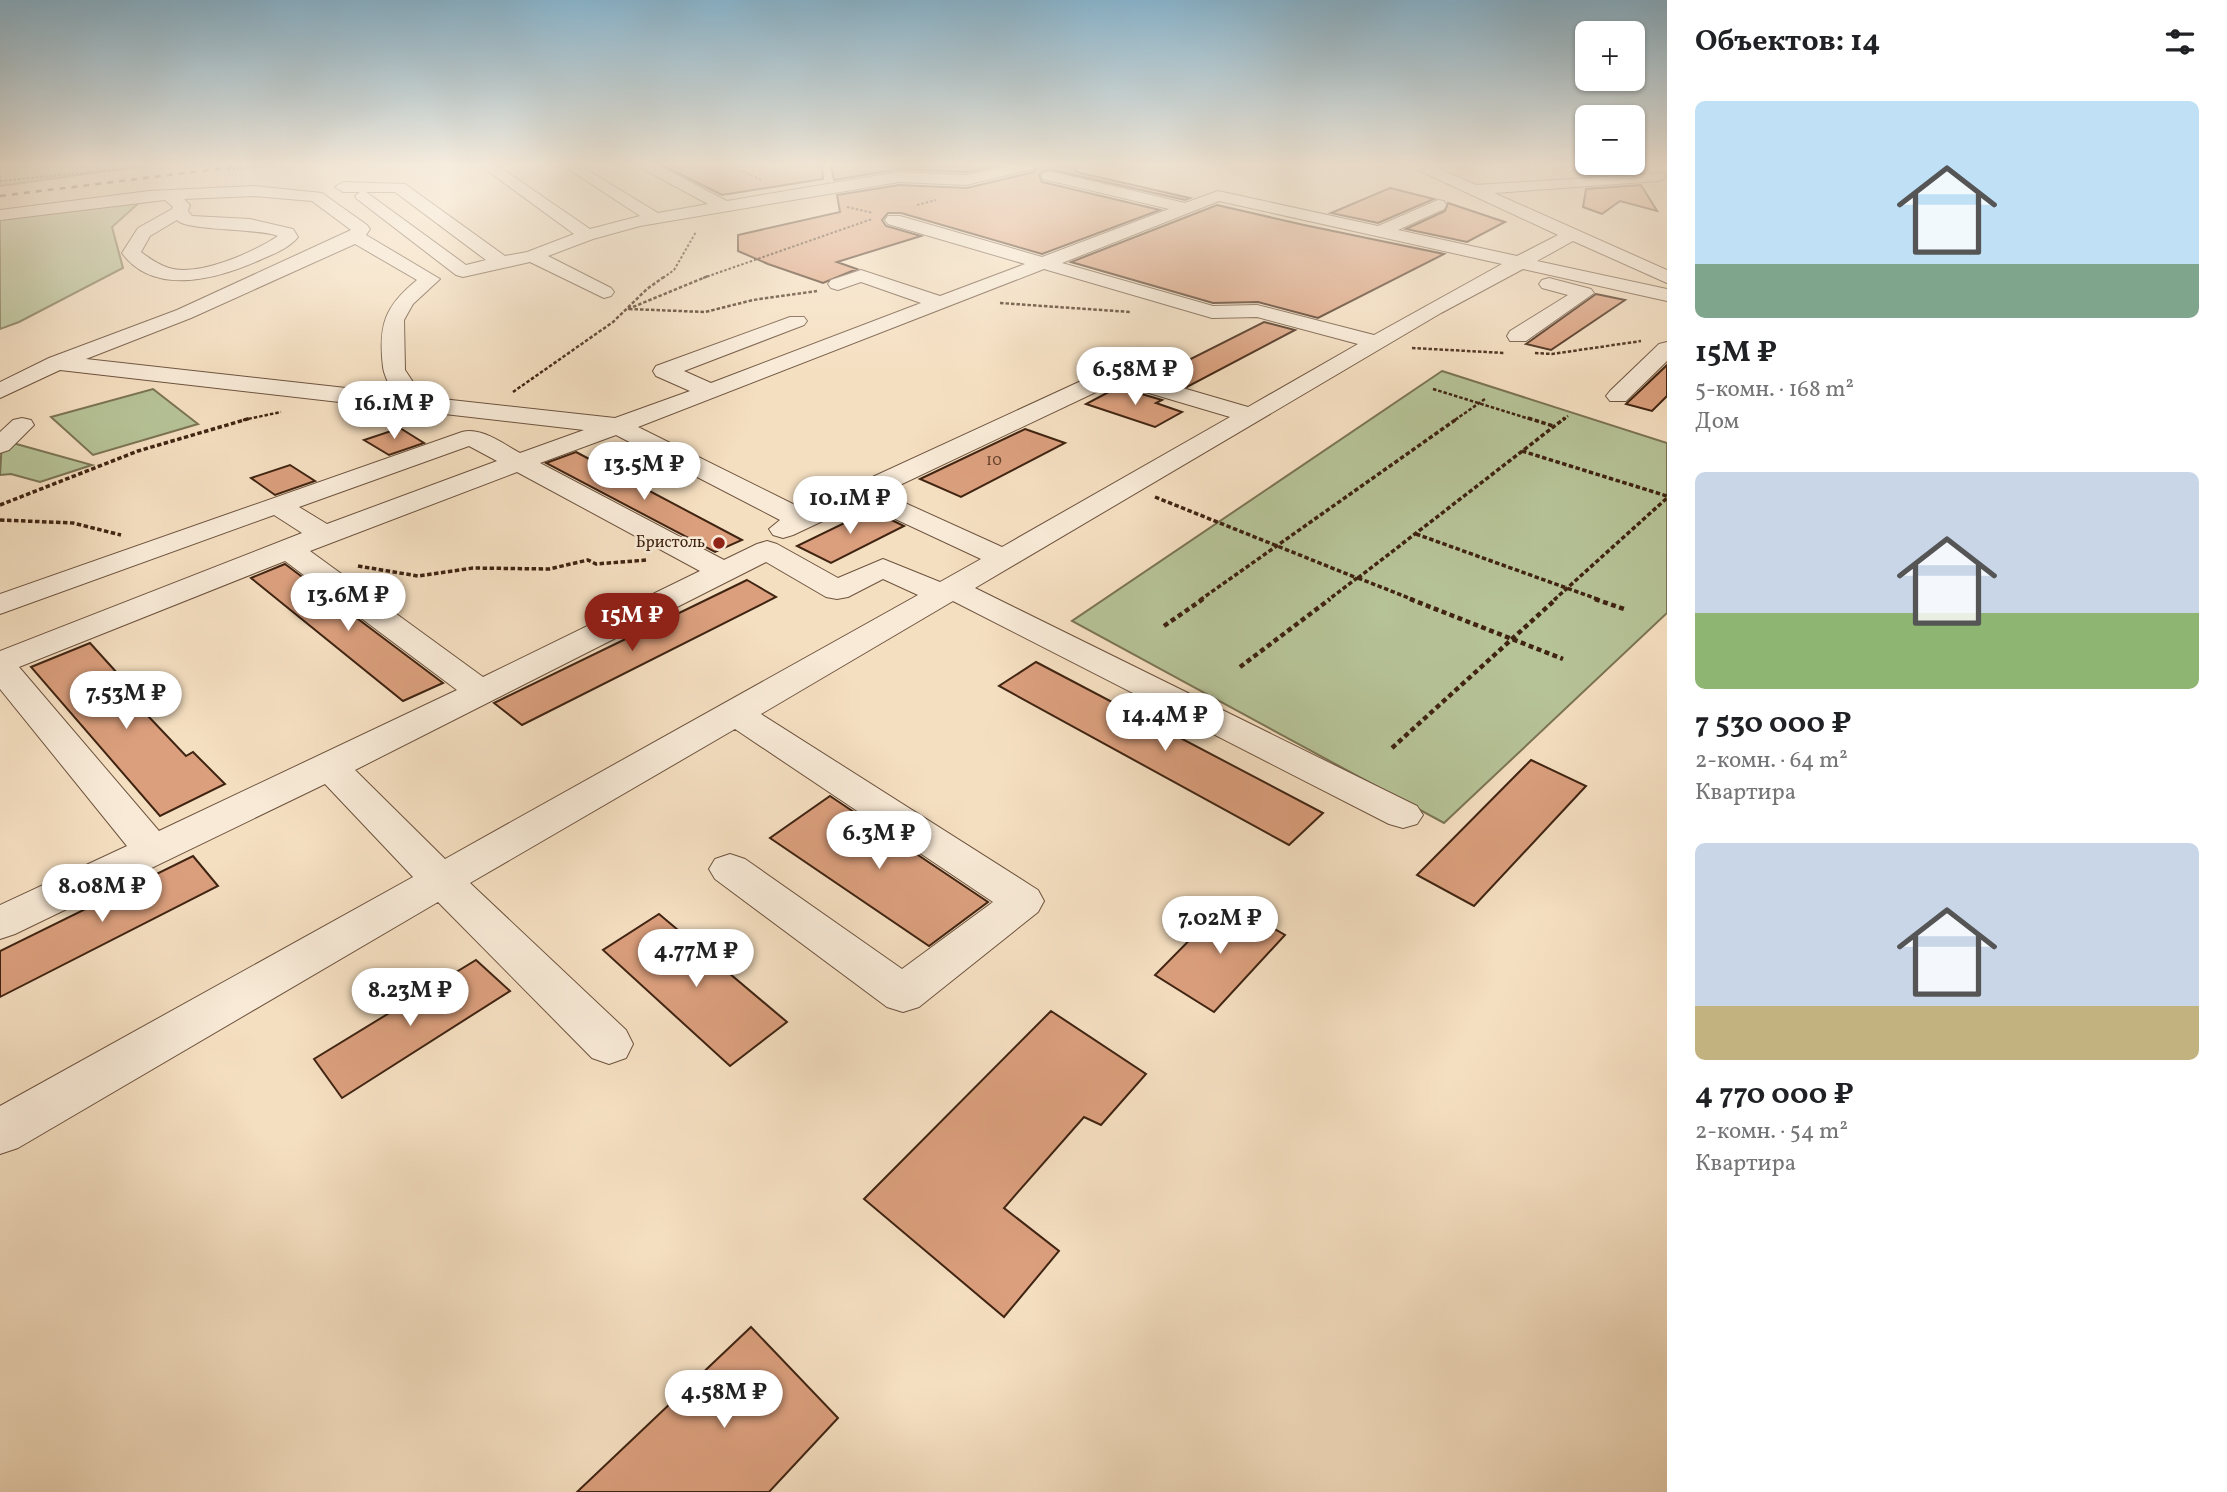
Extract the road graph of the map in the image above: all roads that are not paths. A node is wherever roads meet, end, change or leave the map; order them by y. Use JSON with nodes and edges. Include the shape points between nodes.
{"nodes":[{"id":1,"x":140,"y":236,"type":"edge"},
{"id":2,"x":288,"y":236,"type":"edge"},
{"id":3,"x":416,"y":236,"type":"edge"},
{"id":4,"x":465,"y":236,"type":"edge"},
{"id":5,"x":585,"y":236,"type":"edge"},
{"id":6,"x":965,"y":236,"type":"edge"},
{"id":7,"x":1114,"y":236,"type":"edge"},
{"id":8,"x":1393,"y":236,"type":"edge"},
{"id":9,"x":1568,"y":236,"type":"edge"},
{"id":10,"x":1575,"y":236,"type":"edge"},
{"id":11,"x":356,"y":237,"type":"joint"},
{"id":12,"x":1046,"y":254,"type":"junction"},
{"id":13,"x":532,"y":256,"type":"junction"},
{"id":14,"x":502,"y":263,"type":"junction"},
{"id":15,"x":1510,"y":267,"type":"junction"},
{"id":16,"x":1667,"y":277,"type":"edge"},
{"id":17,"x":838,"y":284,"type":"road end"},
{"id":18,"x":604,"y":292,"type":"road end"},
{"id":19,"x":1667,"y":295,"type":"edge"},
{"id":20,"x":941,"y":303,"type":"junction"},
{"id":21,"x":797,"y":321,"type":"dead end"},
{"id":22,"x":1518,"y":335,"type":"dead end"},
{"id":23,"x":1377,"y":342,"type":"junction"},
{"id":24,"x":1667,"y":349,"type":"edge"},
{"id":25,"x":57,"y":363,"type":"junction"},
{"id":26,"x":0,"y":391,"type":"edge"},
{"id":27,"x":711,"y":391,"type":"junction"},
{"id":28,"x":1618,"y":396,"type":"dead end"},
{"id":29,"x":404,"y":402,"type":"junction"},
{"id":30,"x":1250,"y":415,"type":"junction"},
{"id":31,"x":23,"y":425,"type":"dead end"},
{"id":32,"x":617,"y":426,"type":"junction"},
{"id":33,"x":0,"y":444,"type":"edge"},
{"id":34,"x":517,"y":463,"type":"junction"},
{"id":35,"x":861,"y":493,"type":"junction"},
{"id":36,"x":277,"y":505,"type":"junction"},
{"id":37,"x":803,"y":520,"type":"junction"},
{"id":38,"x":324,"y":535,"type":"junction"},
{"id":39,"x":288,"y":549,"type":"junction"},
{"id":40,"x":767,"y":550,"type":"junction"},
{"id":41,"x":1003,"y":558,"type":"junction"},
{"id":42,"x":724,"y":572,"type":"junction"},
{"id":43,"x":947,"y":591,"type":"junction"},
{"id":44,"x":0,"y":605,"type":"edge"},
{"id":45,"x":0,"y":665,"type":"edge"},
{"id":46,"x":481,"y":692,"type":"junction"},
{"id":47,"x":735,"y":713,"type":"junction"},
{"id":48,"x":330,"y":767,"type":"junction"},
{"id":49,"x":1403,"y":815,"type":"dead end"},
{"id":50,"x":152,"y":849,"type":"junction"},
{"id":51,"x":730,"y":869,"type":"dead end"},
{"id":52,"x":440,"y":879,"type":"junction"},
{"id":53,"x":0,"y":923,"type":"edge"},
{"id":54,"x":609,"y":1044,"type":"dead end"},
{"id":55,"x":0,"y":1132,"type":"edge"}],
"edges":[{"from":1,"to":2,"type":"street","via":[[131,253],[171,275],[192,275],[233,263]]},
{"from":3,"to":14,"type":"street","via":[[463,271]]},
{"from":4,"to":14,"type":"street"},
{"from":5,"to":13,"type":"street"},
{"from":6,"to":12,"type":"street"},
{"from":7,"to":12,"type":"street","via":[[1077,250]]},
{"from":8,"to":15,"type":"street"},
{"from":9,"to":15,"type":"street"},
{"from":10,"to":16,"type":"street"},
{"from":11,"to":25,"type":"street","via":[[167,321]]},
{"from":11,"to":29,"type":"street","via":[[430,279],[404,301],[394,320],[394,370]]},
{"from":12,"to":20,"type":"street"},
{"from":12,"to":23,"type":"street","via":[[1212,312],[1257,311]]},
{"from":13,"to":14,"type":"street"},
{"from":13,"to":18,"type":"street"},
{"from":15,"to":19,"type":"street"},
{"from":15,"to":22,"type":"street","via":[[1584,293]]},
{"from":15,"to":23,"type":"street"},
{"from":17,"to":20,"type":"street","via":[[861,276]]},
{"from":20,"to":27,"type":"street"},
{"from":21,"to":27,"type":"street","via":[[664,371]]},
{"from":23,"to":30,"type":"street"},
{"from":24,"to":28,"type":"street"},
{"from":25,"to":26,"type":"street"},
{"from":25,"to":29,"type":"street"},
{"from":27,"to":32,"type":"street"},
{"from":29,"to":32,"type":"street"},
{"from":30,"to":35,"type":"street","via":[[1113,375]]},
{"from":30,"to":41,"type":"street"},
{"from":31,"to":33,"type":"street"},
{"from":32,"to":34,"type":"street"},
{"from":32,"to":37,"type":"street"},
{"from":34,"to":36,"type":"street","via":[[471,437]]},
{"from":34,"to":38,"type":"street"},
{"from":34,"to":42,"type":"street"},
{"from":35,"to":37,"type":"street"},
{"from":35,"to":41,"type":"street"},
{"from":36,"to":38,"type":"street"},
{"from":36,"to":44,"type":"street"},
{"from":37,"to":40,"type":"street","via":[[769,536]]},
{"from":38,"to":39,"type":"street"},
{"from":39,"to":45,"type":"street"},
{"from":39,"to":46,"type":"street"},
{"from":40,"to":42,"type":"street"},
{"from":40,"to":43,"type":"street","via":[[837,590],[883,568]]},
{"from":41,"to":43,"type":"street"},
{"from":42,"to":46,"type":"street"},
{"from":43,"to":47,"type":"street"},
{"from":43,"to":49,"type":"street"},
{"from":45,"to":50,"type":"street"},
{"from":46,"to":48,"type":"street"},
{"from":47,"to":51,"type":"street","via":[[1023,901],[903,994]]},
{"from":47,"to":52,"type":"street"},
{"from":48,"to":50,"type":"street"},
{"from":48,"to":52,"type":"street"},
{"from":50,"to":53,"type":"street"},
{"from":52,"to":54,"type":"street"},
{"from":52,"to":55,"type":"street"}]}
